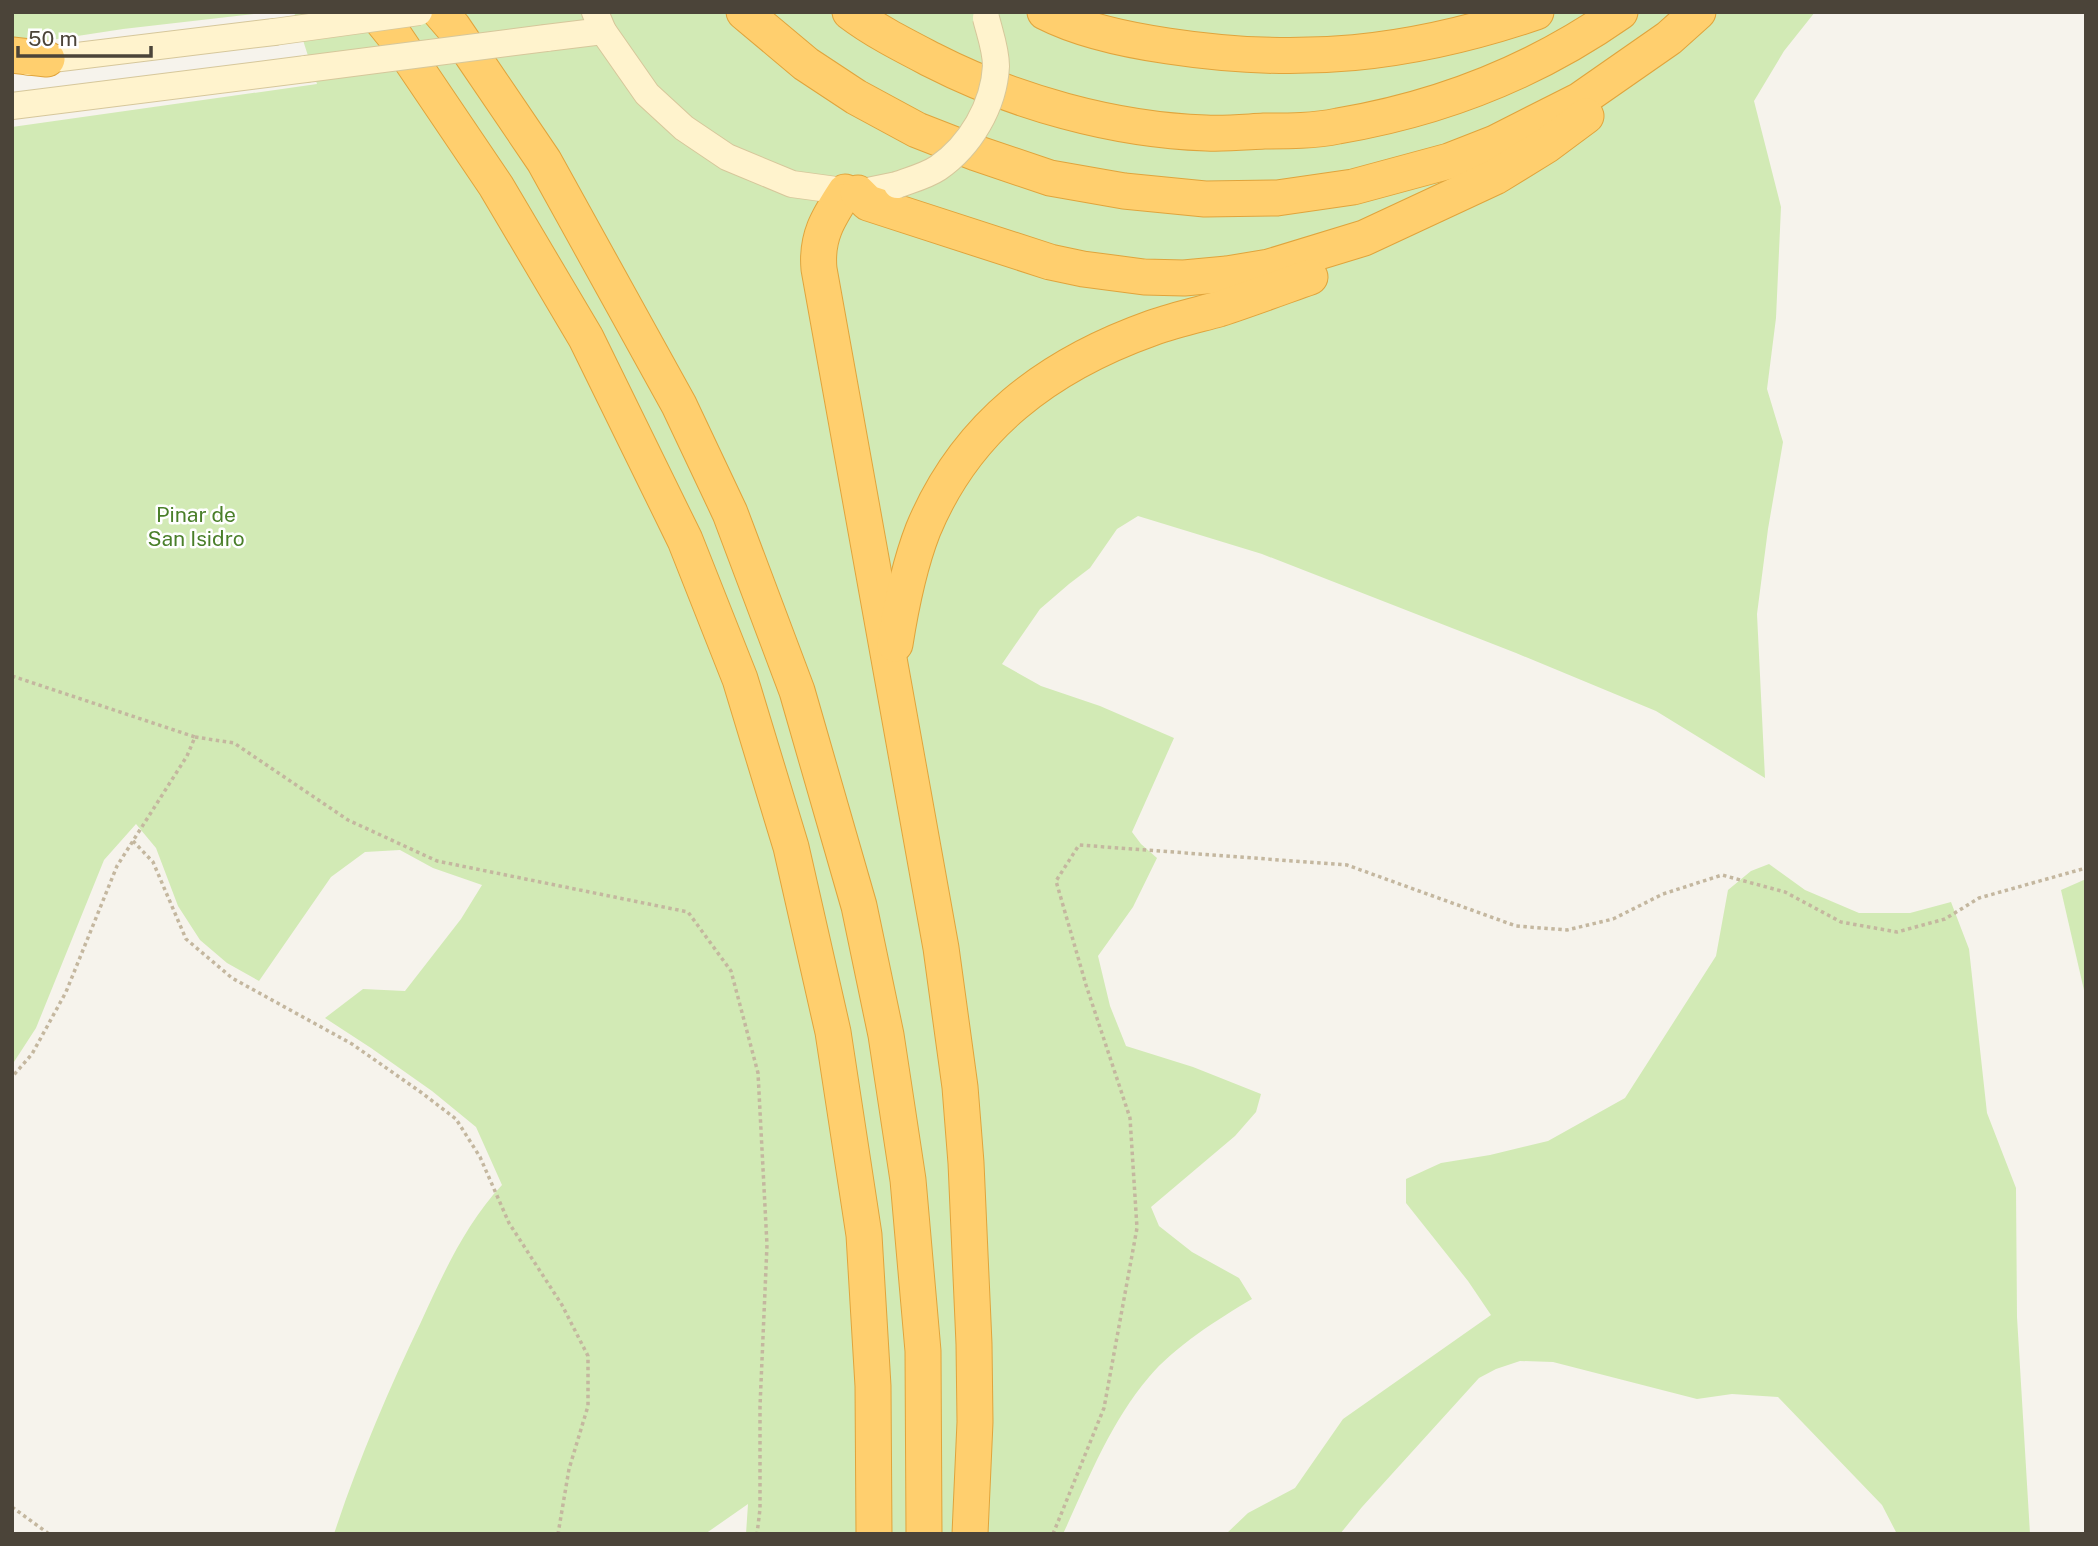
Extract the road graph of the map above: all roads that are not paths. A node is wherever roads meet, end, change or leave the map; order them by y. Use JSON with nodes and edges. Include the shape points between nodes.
{"nodes":[{"id":1,"x":419,"y":12,"type":"edge"},
{"id":2,"x":440,"y":12,"type":"edge"},
{"id":3,"x":744,"y":12,"type":"edge"},
{"id":4,"x":850,"y":12,"type":"edge"},
{"id":5,"x":1045,"y":12,"type":"edge"},
{"id":6,"x":1536,"y":12,"type":"edge"},
{"id":7,"x":1620,"y":12,"type":"edge"},
{"id":8,"x":1698,"y":12,"type":"edge"},
{"id":9,"x":985,"y":15,"type":"edge"},
{"id":10,"x":381,"y":21,"type":"edge"},
{"id":11,"x":599,"y":22,"type":"edge"},
{"id":12,"x":1669,"y":38,"type":"junction"},
{"id":13,"x":12,"y":55,"type":"edge"},
{"id":14,"x":47,"y":59,"type":"junction"},
{"id":15,"x":12,"y":65,"type":"edge"},
{"id":16,"x":12,"y":106,"type":"edge"},
{"id":17,"x":1495,"y":177,"type":"junction"},
{"id":18,"x":852,"y":192,"type":"junction"},
{"id":19,"x":891,"y":665,"type":"junction"},
{"id":20,"x":874,"y":1534,"type":"edge"},
{"id":21,"x":924,"y":1534,"type":"edge"},
{"id":22,"x":970,"y":1534,"type":"edge"}],
"edges":[{"from":1,"to":14,"type":"street","bridge":true},
{"from":2,"to":21,"type":"highway","via":[[544,161],[679,405],[730,513],[797,691],[859,906],[886,1035],[904,1154],[923,1350]]},
{"from":3,"to":12,"type":"highway","via":[[806,64],[917,130],[1050,178],[1205,199],[1277,198],[1353,187],[1450,161],[1580,100]]},
{"from":4,"to":7,"type":"highway","via":[[966,78],[1037,103],[1139,126],[1206,133],[1336,127],[1451,98],[1567,47]]},
{"from":5,"to":6,"type":"highway","via":[[1135,41],[1281,57],[1374,52],[1430,43]]},
{"from":8,"to":12,"type":"highway"},
{"from":9,"to":18,"type":"street","bridge":true,"via":[[995,49],[995,79],[974,131],[937,169],[898,185]]},
{"from":10,"to":20,"type":"highway","via":[[496,186],[586,338],[685,540],[740,679],[791,847],[833,1032],[864,1235],[873,1386]]},
{"from":11,"to":16,"type":"street","bridge":true,"via":[[546,38]]},
{"from":11,"to":18,"type":"street","via":[[647,94],[684,128],[727,157],[792,184]]},
{"from":12,"to":17,"type":"highway","via":[[1652,68]]},
{"from":13,"to":14,"type":"highway"},
{"from":14,"to":15,"type":"street"},
{"from":17,"to":18,"type":"highway","via":[[1364,238],[1269,267],[1184,278],[1116,274],[1050,262],[868,203]]},
{"from":17,"to":19,"type":"highway","via":[[1422,223],[1338,267],[1108,346],[1052,375],[1017,401],[962,462],[923,531]]},
{"from":18,"to":19,"type":"highway","via":[[830,215],[817,251]]},
{"from":19,"to":22,"type":"highway","via":[[941,948],[967,1163],[975,1344]]}]}
